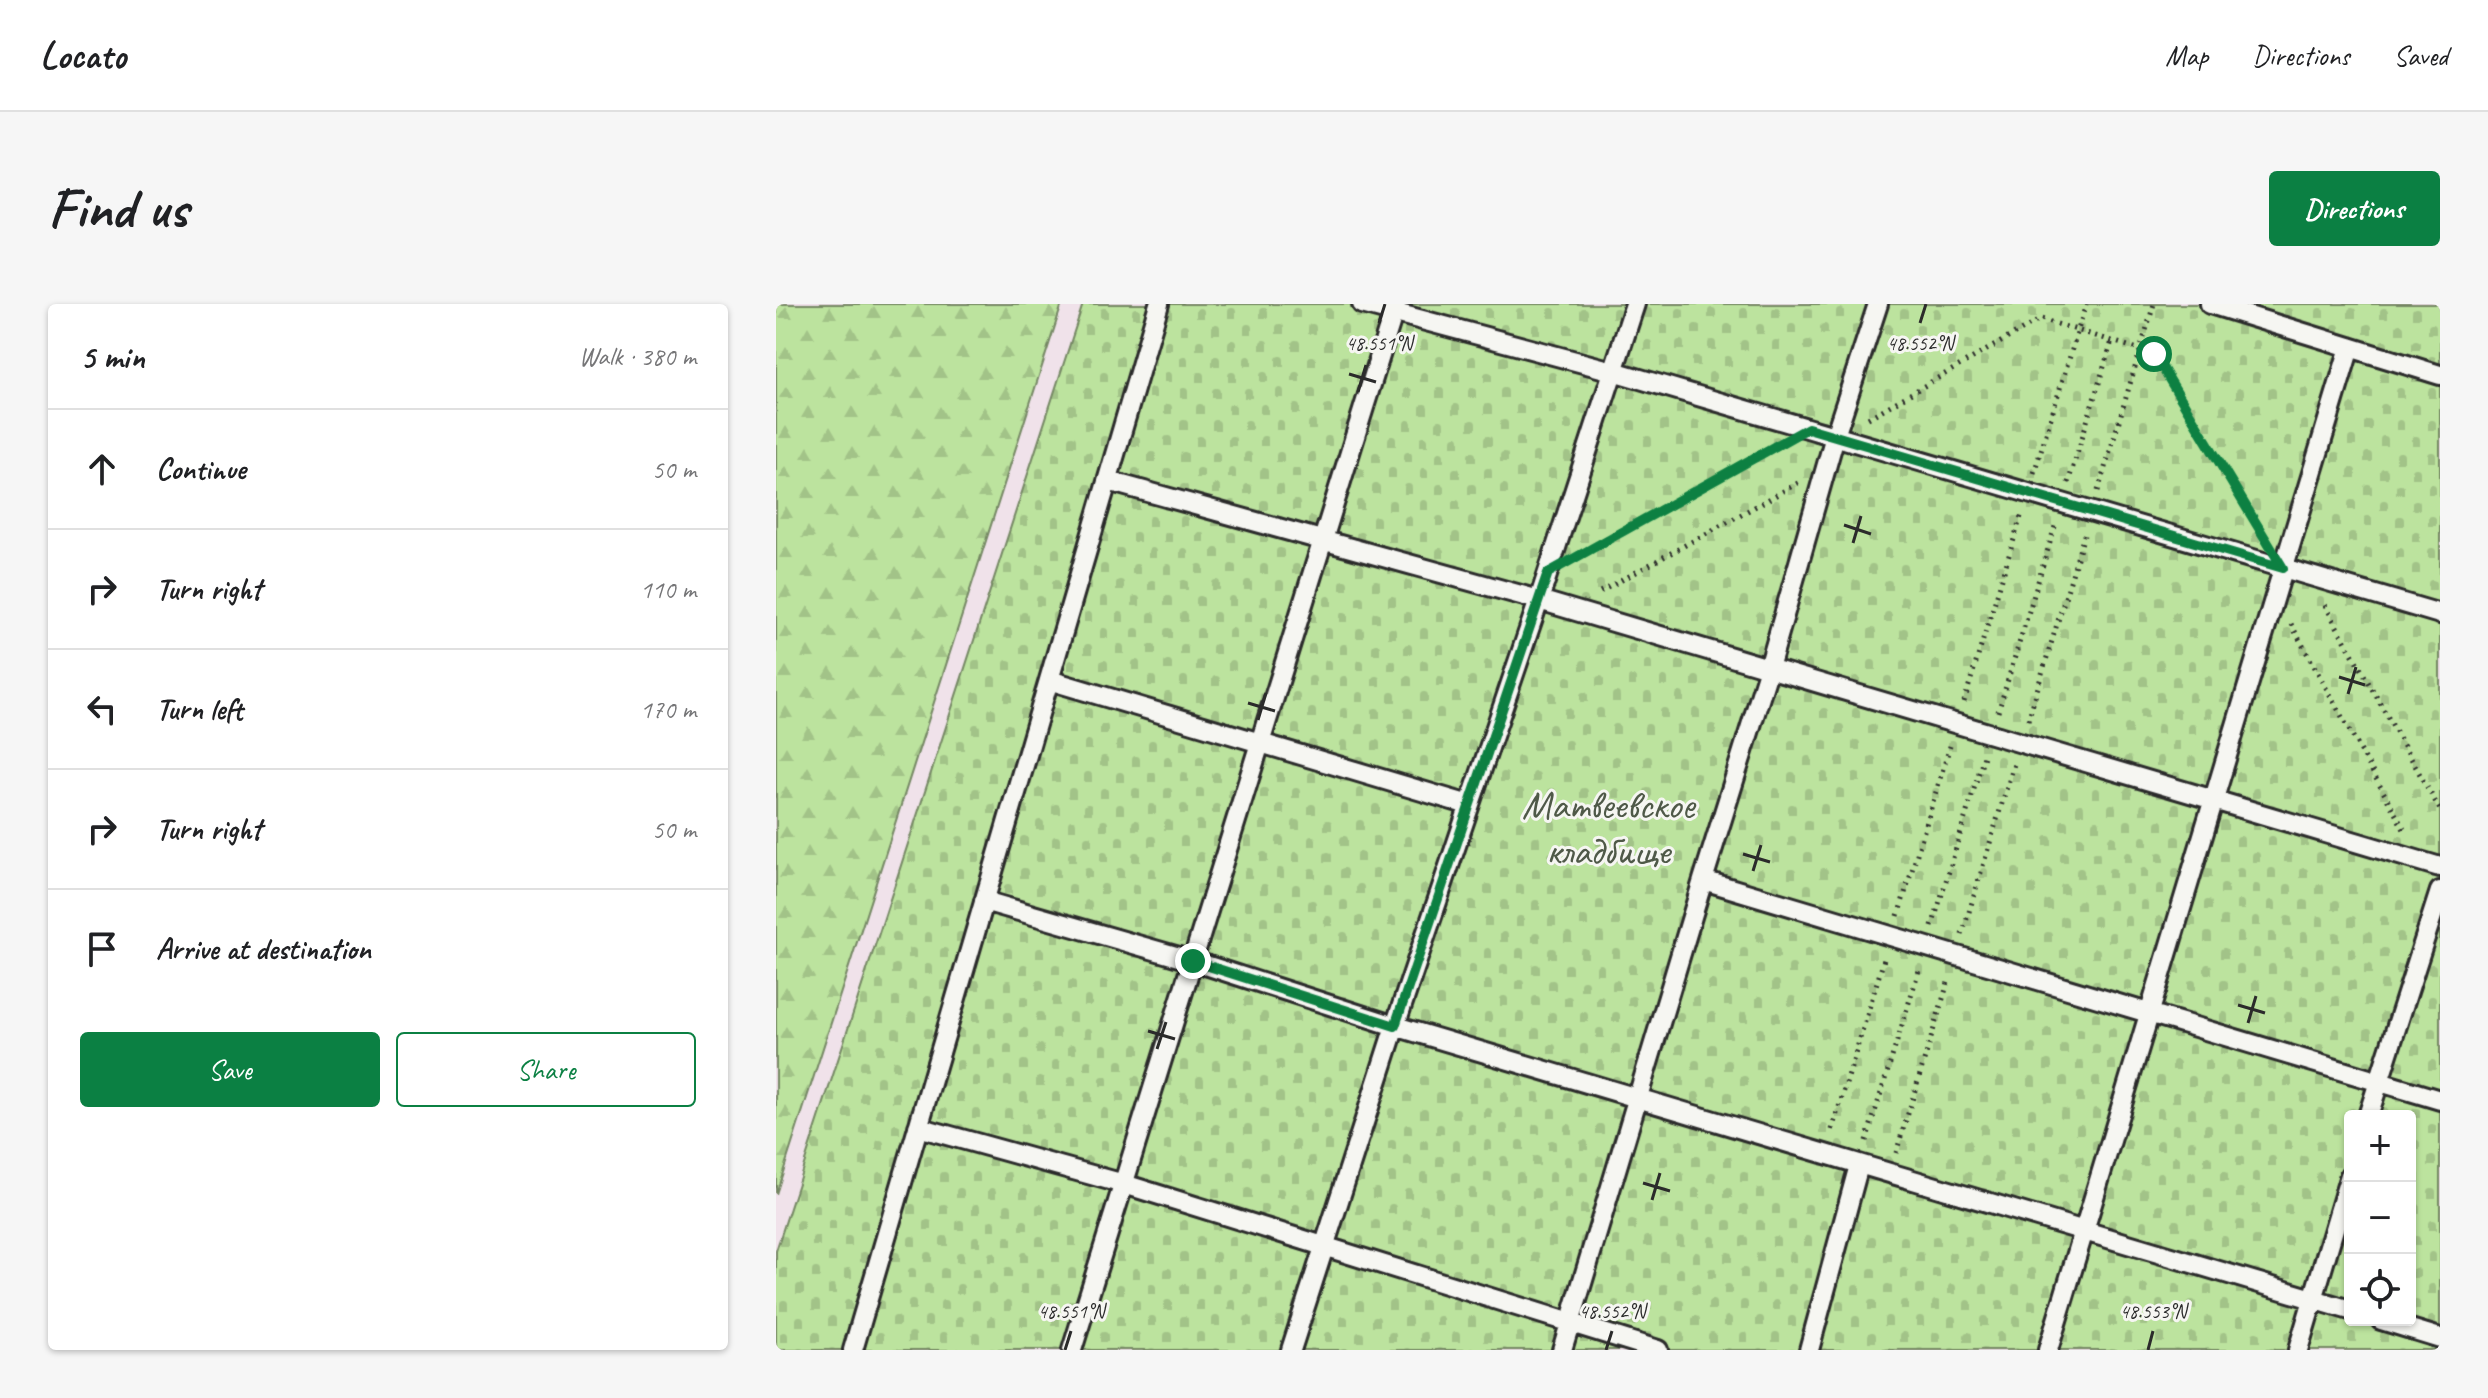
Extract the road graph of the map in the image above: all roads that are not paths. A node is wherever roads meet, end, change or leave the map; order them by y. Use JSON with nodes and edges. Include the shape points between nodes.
{"nodes":[{"id":1,"x":1159,"y":304,"type":"edge"},
{"id":2,"x":1362,"y":304,"type":"edge"},
{"id":3,"x":1635,"y":304,"type":"edge"},
{"id":4,"x":1878,"y":304,"type":"edge"},
{"id":5,"x":2210,"y":304,"type":"edge"},
{"id":6,"x":1395,"y":308,"type":"edge"},
{"id":7,"x":2350,"y":347,"type":"junction"},
{"id":8,"x":1613,"y":371,"type":"junction"},
{"id":9,"x":2440,"y":375,"type":"edge"},
{"id":10,"x":1835,"y":436,"type":"junction"},
{"id":11,"x":1108,"y":481,"type":"junction"},
{"id":12,"x":1324,"y":541,"type":"junction"},
{"id":13,"x":2283,"y":568,"type":"junction"},
{"id":14,"x":1539,"y":600,"type":"junction"},
{"id":15,"x":2440,"y":614,"type":"edge"},
{"id":16,"x":1769,"y":668,"type":"junction"},
{"id":17,"x":1049,"y":680,"type":"junction"},
{"id":18,"x":1261,"y":743,"type":"junction"},
{"id":19,"x":2213,"y":801,"type":"junction"},
{"id":20,"x":1469,"y":805,"type":"junction"},
{"id":21,"x":2431,"y":865,"type":"edge"},
{"id":22,"x":1703,"y":880,"type":"junction"},
{"id":23,"x":2440,"y":891,"type":"edge"},
{"id":24,"x":984,"y":901,"type":"junction"},
{"id":25,"x":1193,"y":961,"type":"junction"},
{"id":26,"x":2150,"y":1014,"type":"junction"},
{"id":27,"x":1395,"y":1026,"type":"junction"},
{"id":28,"x":2378,"y":1082,"type":"junction"},
{"id":29,"x":1638,"y":1099,"type":"junction"},
{"id":30,"x":2440,"y":1100,"type":"edge"},
{"id":31,"x":2370,"y":1110,"type":"edge"},
{"id":32,"x":918,"y":1127,"type":"junction"},
{"id":33,"x":1859,"y":1165,"type":"junction"},
{"id":34,"x":2348,"y":1182,"type":"edge"},
{"id":35,"x":1124,"y":1184,"type":"junction"},
{"id":36,"x":2084,"y":1231,"type":"junction"},
{"id":37,"x":1325,"y":1247,"type":"junction"},
{"id":38,"x":2313,"y":1299,"type":"junction"},
{"id":39,"x":2344,"y":1308,"type":"edge"},
{"id":40,"x":1570,"y":1324,"type":"junction"},
{"id":41,"x":2401,"y":1326,"type":"edge"},
{"id":42,"x":2440,"y":1338,"type":"edge"},
{"id":43,"x":853,"y":1350,"type":"edge"},
{"id":44,"x":1072,"y":1350,"type":"edge"},
{"id":45,"x":1291,"y":1350,"type":"edge"},
{"id":46,"x":1562,"y":1350,"type":"edge"},
{"id":47,"x":1658,"y":1350,"type":"edge"},
{"id":48,"x":1809,"y":1350,"type":"edge"},
{"id":49,"x":2048,"y":1350,"type":"edge"},
{"id":50,"x":2298,"y":1350,"type":"edge"}],
"edges":[{"from":1,"to":11,"type":"lane"},
{"from":2,"to":6,"type":"lane"},
{"from":3,"to":8,"type":"lane"},
{"from":4,"to":10,"type":"lane"},
{"from":5,"to":7,"type":"lane"},
{"from":6,"to":8,"type":"lane"},
{"from":6,"to":12,"type":"lane"},
{"from":7,"to":9,"type":"lane"},
{"from":7,"to":13,"type":"lane"},
{"from":8,"to":10,"type":"lane"},
{"from":8,"to":14,"type":"lane"},
{"from":10,"to":13,"type":"lane"},
{"from":10,"to":16,"type":"lane"},
{"from":11,"to":12,"type":"lane"},
{"from":11,"to":17,"type":"lane"},
{"from":12,"to":14,"type":"lane"},
{"from":12,"to":18,"type":"lane"},
{"from":13,"to":15,"type":"lane"},
{"from":13,"to":19,"type":"lane"},
{"from":14,"to":16,"type":"lane"},
{"from":14,"to":20,"type":"lane"},
{"from":16,"to":19,"type":"lane"},
{"from":16,"to":22,"type":"lane"},
{"from":17,"to":18,"type":"lane"},
{"from":17,"to":24,"type":"lane"},
{"from":18,"to":20,"type":"lane"},
{"from":18,"to":25,"type":"lane"},
{"from":19,"to":21,"type":"lane"},
{"from":19,"to":26,"type":"lane"},
{"from":20,"to":27,"type":"lane"},
{"from":22,"to":26,"type":"lane"},
{"from":22,"to":29,"type":"lane"},
{"from":23,"to":28,"type":"lane"},
{"from":24,"to":25,"type":"lane"},
{"from":24,"to":32,"type":"lane"},
{"from":25,"to":27,"type":"lane"},
{"from":25,"to":35,"type":"lane"},
{"from":26,"to":28,"type":"lane"},
{"from":26,"to":36,"type":"lane"},
{"from":27,"to":29,"type":"lane"},
{"from":27,"to":37,"type":"lane"},
{"from":28,"to":30,"type":"lane"},
{"from":28,"to":31,"type":"lane"},
{"from":29,"to":33,"type":"lane"},
{"from":29,"to":40,"type":"lane"},
{"from":32,"to":35,"type":"lane"},
{"from":32,"to":43,"type":"lane"},
{"from":33,"to":36,"type":"lane"},
{"from":33,"to":48,"type":"lane"},
{"from":34,"to":38,"type":"lane"},
{"from":35,"to":37,"type":"lane"},
{"from":35,"to":44,"type":"lane"},
{"from":36,"to":38,"type":"lane"},
{"from":36,"to":49,"type":"lane"},
{"from":37,"to":40,"type":"lane"},
{"from":37,"to":45,"type":"lane"},
{"from":38,"to":39,"type":"lane"},
{"from":38,"to":50,"type":"lane"},
{"from":40,"to":46,"type":"lane"},
{"from":40,"to":47,"type":"lane"},
{"from":41,"to":42,"type":"lane"}]}
